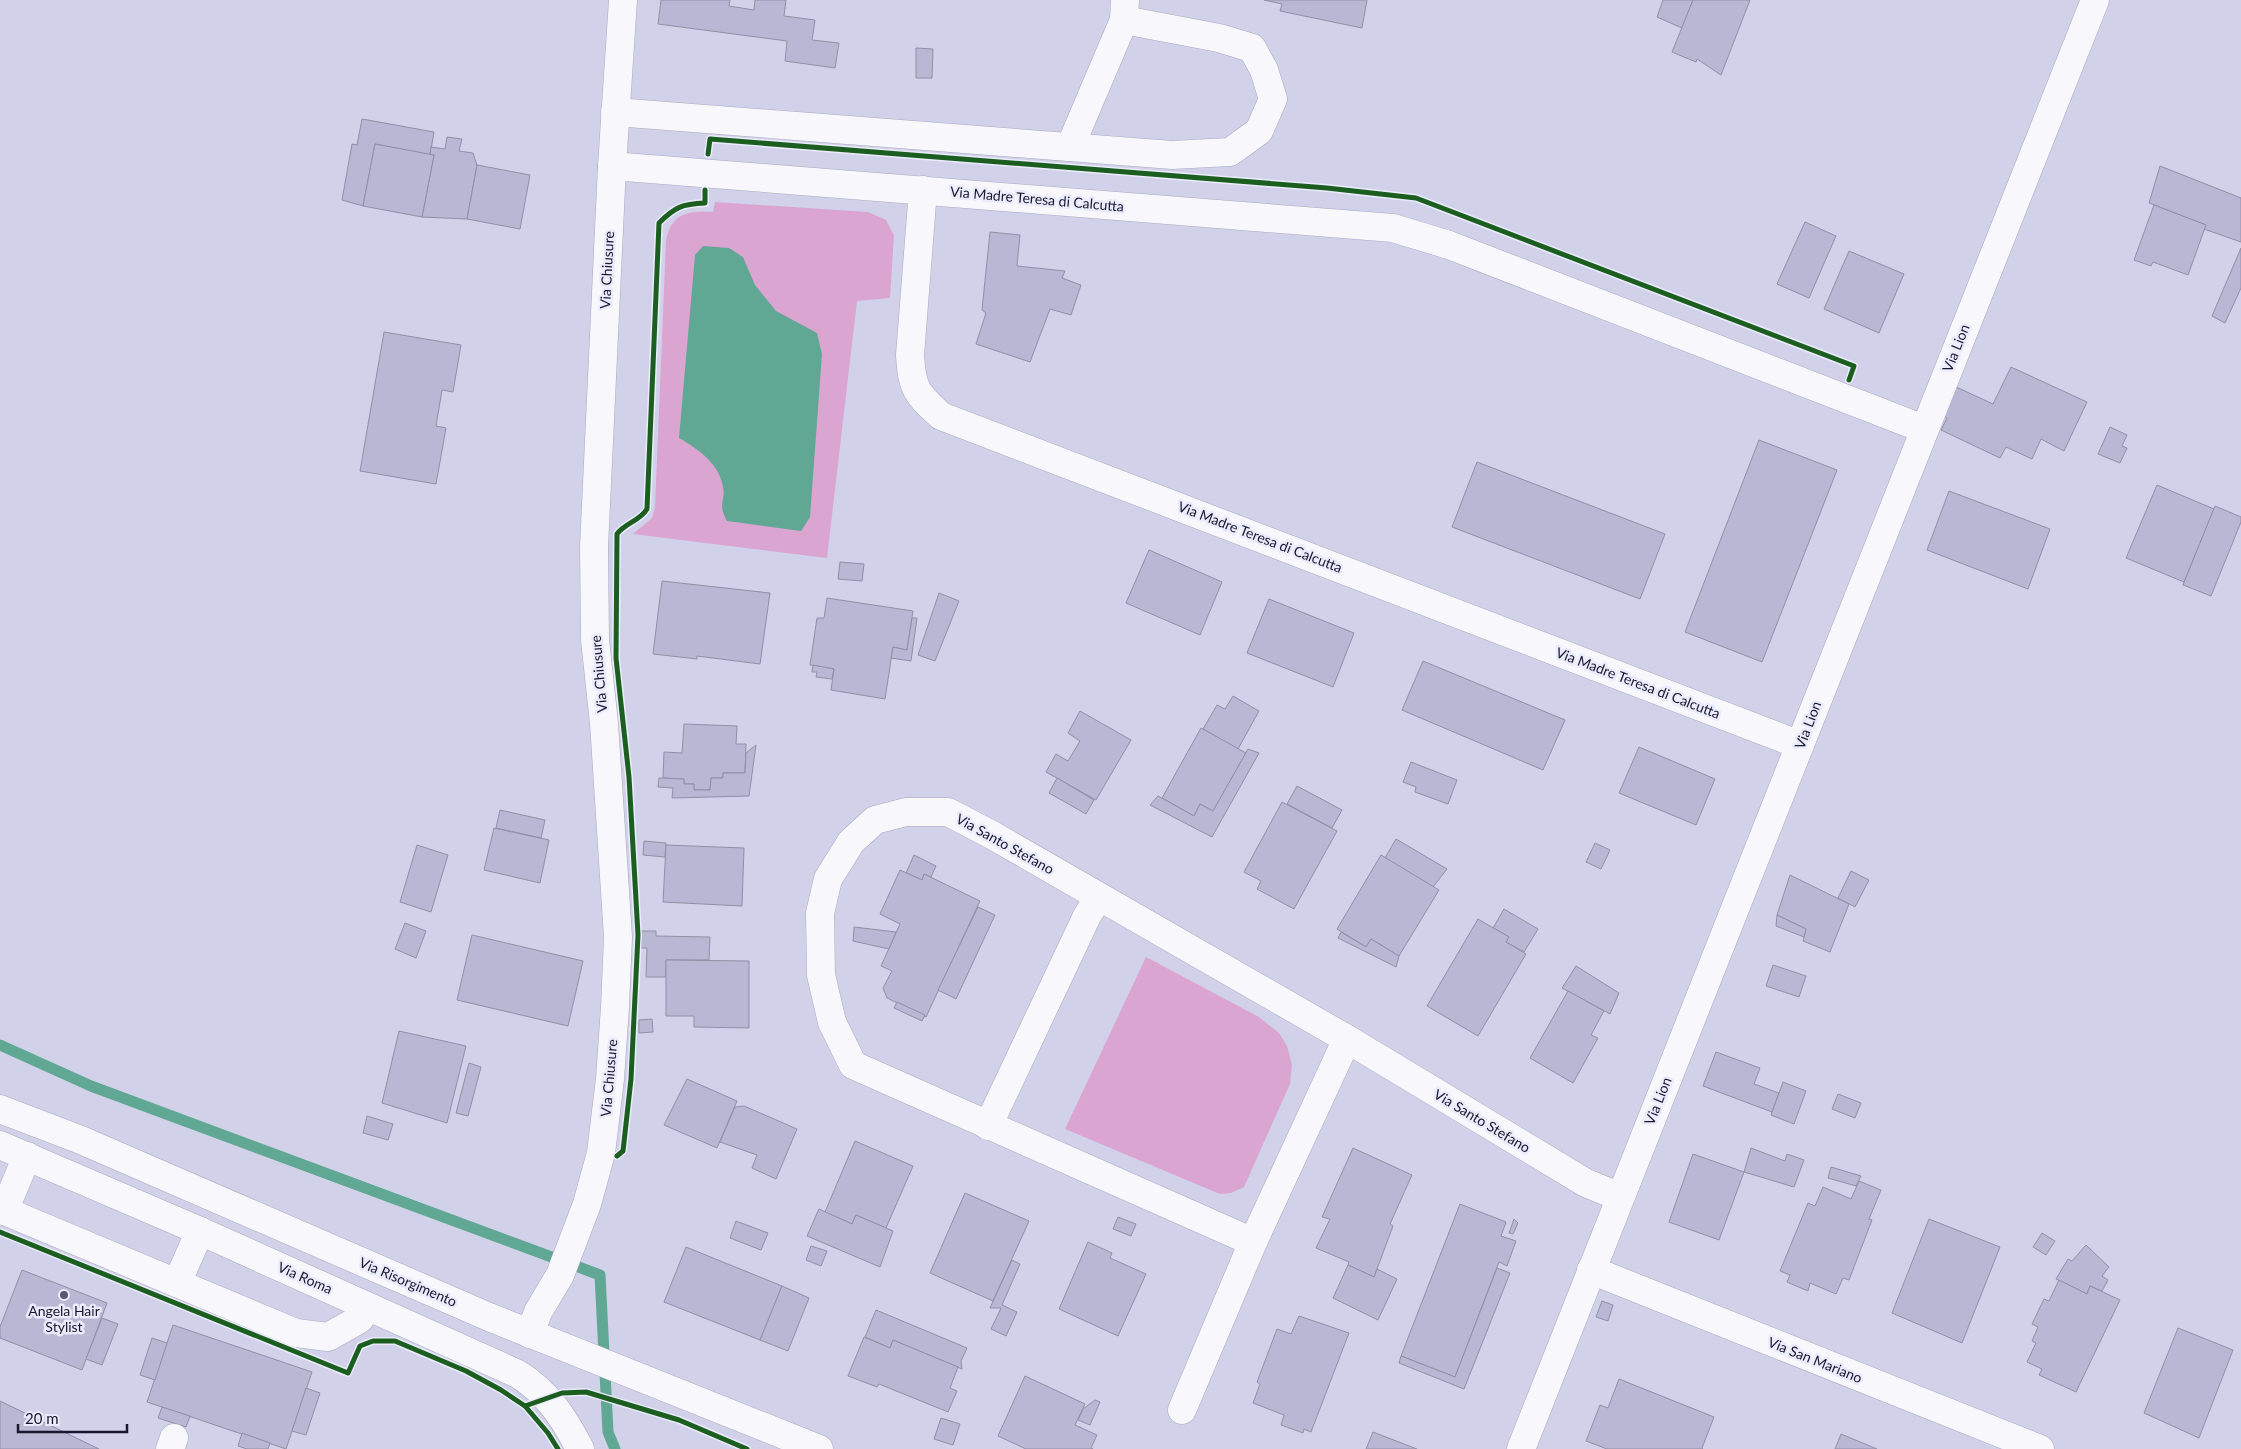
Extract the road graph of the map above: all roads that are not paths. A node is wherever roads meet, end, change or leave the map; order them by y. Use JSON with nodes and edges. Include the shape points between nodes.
{"nodes":[{"id":1,"x":623,"y":0,"type":"edge"},
{"id":2,"x":2095,"y":0,"type":"edge"},
{"id":3,"x":1124,"y":10,"type":"edge"},
{"id":4,"x":615,"y":112,"type":"junction"},
{"id":5,"x":1070,"y":147,"type":"junction"},
{"id":6,"x":612,"y":166,"type":"junction"},
{"id":7,"x":923,"y":190,"type":"junction"},
{"id":8,"x":1924,"y":429,"type":"junction"},
{"id":9,"x":1800,"y":745,"type":"junction"},
{"id":10,"x":1098,"y":898,"type":"junction"},
{"id":11,"x":1347,"y":1039,"type":"junction"},
{"id":12,"x":0,"y":1109,"type":"edge"},
{"id":13,"x":988,"y":1126,"type":"junction"},
{"id":14,"x":0,"y":1145,"type":"edge"},
{"id":15,"x":27,"y":1156,"type":"junction"},
{"id":16,"x":1620,"y":1197,"type":"junction"},
{"id":17,"x":2,"y":1210,"type":"edge"},
{"id":18,"x":200,"y":1230,"type":"junction"},
{"id":19,"x":1253,"y":1242,"type":"junction"},
{"id":20,"x":1591,"y":1270,"type":"junction"},
{"id":21,"x":177,"y":1283,"type":"junction"},
{"id":22,"x":366,"y":1306,"type":"junction"},
{"id":23,"x":530,"y":1334,"type":"junction"},
{"id":24,"x":1182,"y":1410,"type":"dead end"},
{"id":25,"x":580,"y":1449,"type":"edge"},
{"id":26,"x":819,"y":1449,"type":"edge"},
{"id":27,"x":1521,"y":1449,"type":"edge"},
{"id":28,"x":2040,"y":1449,"type":"edge"}],
"edges":[{"from":1,"to":4,"type":"street","name":"Via Chiusure"},
{"from":2,"to":8,"type":"street","name":"Via Lion"},
{"from":3,"to":5,"type":"street"},
{"from":3,"to":5,"type":"street","via":[[1252,48],[1264,70],[1273,99],[1259,131],[1230,152],[1172,155]]},
{"from":4,"to":5,"type":"street"},
{"from":4,"to":6,"type":"street","name":"Via Chiusure"},
{"from":6,"to":7,"type":"street","name":"Via Madre Teresa di Calcutta"},
{"from":6,"to":23,"type":"street","name":"Via Chiusure","via":[[594,547],[595,640],[604,723],[618,937],[610,1079],[601,1153],[560,1275],[538,1312]]},
{"from":7,"to":8,"type":"street","name":"Via Madre Teresa di Calcutta","via":[[1393,228],[1449,245]]},
{"from":7,"to":9,"type":"street","name":"Via Madre Teresa di Calcutta","via":[[911,378],[919,395],[941,416]]},
{"from":8,"to":9,"type":"street","name":"Via Lion"},
{"from":9,"to":16,"type":"street","name":"Via Lion"},
{"from":10,"to":11,"type":"street","name":"Via Santo Stefano"},
{"from":10,"to":13,"type":"street"},
{"from":10,"to":13,"type":"street","name":"Via Santo Stefano","via":[[948,812],[906,812],[875,820],[851,842],[828,879],[820,914],[821,974],[832,1022],[853,1065]]},
{"from":11,"to":16,"type":"street","name":"Via Santo Stefano","via":[[1586,1183]]},
{"from":11,"to":19,"type":"street"},
{"from":12,"to":23,"type":"street","name":"Via Risorgimento","via":[[81,1140]]},
{"from":13,"to":19,"type":"street","name":"Via Santo Stefano"},
{"from":14,"to":15,"type":"street","name":"Via Roma"},
{"from":15,"to":17,"type":"street"},
{"from":15,"to":18,"type":"street","name":"Via Roma"},
{"from":16,"to":20,"type":"street","name":"Via Lion"},
{"from":17,"to":21,"type":"street"},
{"from":18,"to":21,"type":"street"},
{"from":18,"to":22,"type":"street","name":"Via Roma"},
{"from":19,"to":24,"type":"street"},
{"from":20,"to":27,"type":"street","name":"Via Lion"},
{"from":20,"to":28,"type":"street","name":"Via San Mariano"},
{"from":21,"to":22,"type":"street","via":[[296,1333],[328,1337],[360,1319]]},
{"from":22,"to":25,"type":"street","name":"Via Roma","via":[[474,1352],[536,1385],[566,1421]]},
{"from":23,"to":26,"type":"street","name":"Via Risorgimento"}]}
